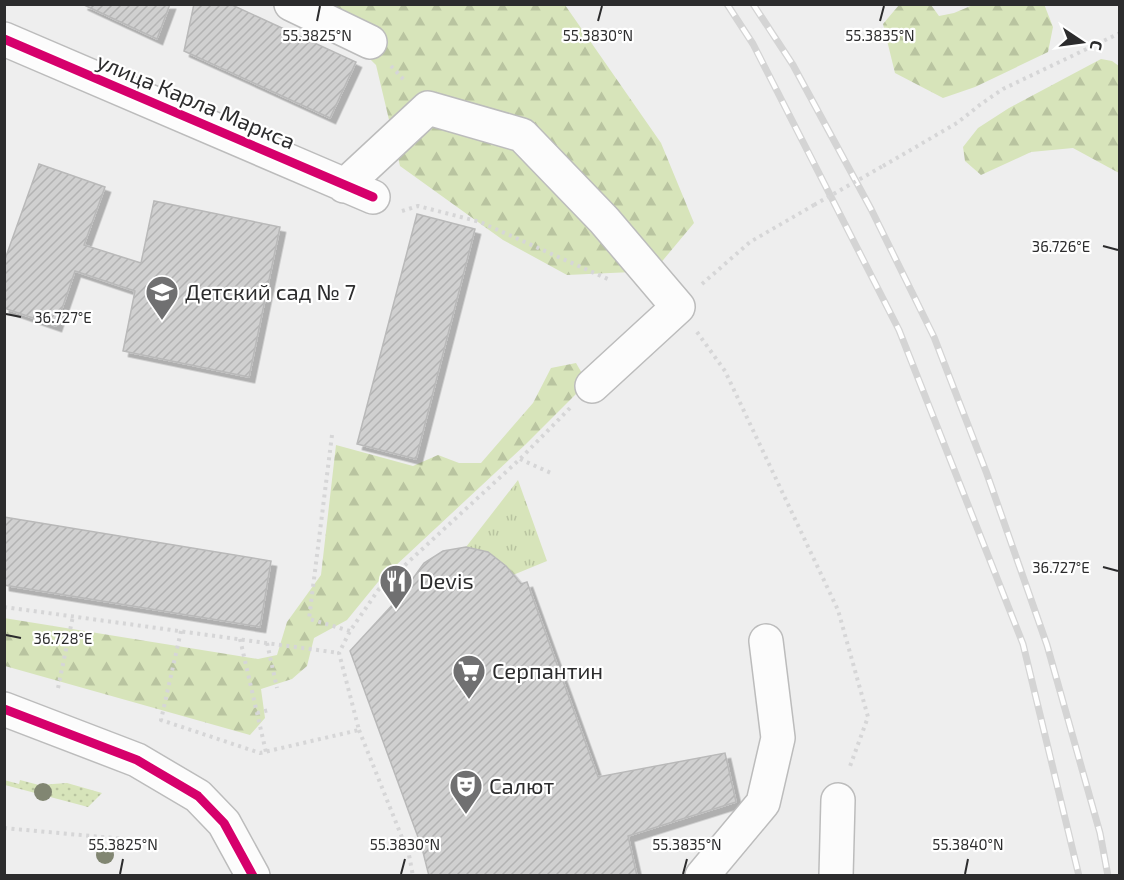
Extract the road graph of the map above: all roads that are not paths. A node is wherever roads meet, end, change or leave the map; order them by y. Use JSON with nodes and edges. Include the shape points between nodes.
{"nodes":[{"id":1,"x":291,"y":4,"type":"edge"},
{"id":2,"x":4,"y":39,"type":"edge"},
{"id":3,"x":370,"y":42,"type":"road end"},
{"id":4,"x":592,"y":386,"type":"road end"},
{"id":5,"x":766,"y":641,"type":"dead end"},
{"id":6,"x":4,"y":709,"type":"edge"},
{"id":7,"x":838,"y":800,"type":"road end"},
{"id":8,"x":253,"y":876,"type":"edge"},
{"id":9,"x":702,"y":876,"type":"edge"},
{"id":10,"x":836,"y":876,"type":"edge"}],
"edges":[{"from":1,"to":3,"type":"street"},
{"from":2,"to":4,"type":"street","name":"улица Карла Маркса","via":[[372,198],[428,108],[522,135],[604,220],[671,299]]},
{"from":5,"to":9,"type":"street","via":[[778,738],[763,803]]},
{"from":6,"to":8,"type":"street","via":[[137,760],[198,796],[224,823]]},
{"from":7,"to":10,"type":"street"}]}
